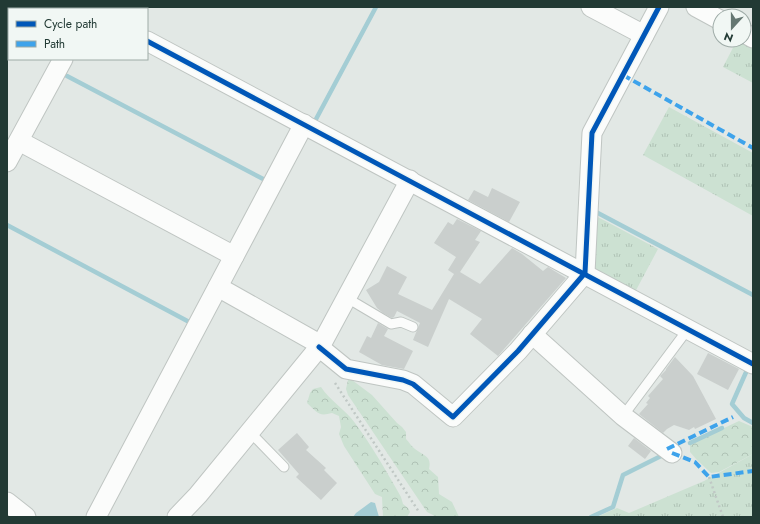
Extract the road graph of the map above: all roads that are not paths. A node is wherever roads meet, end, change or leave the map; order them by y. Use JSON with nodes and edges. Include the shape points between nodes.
{"nodes":[{"id":1,"x":590,"y":7,"type":"edge"},
{"id":2,"x":659,"y":7,"type":"edge"},
{"id":3,"x":696,"y":7,"type":"edge"},
{"id":4,"x":712,"y":16,"type":"edge"},
{"id":5,"x":644,"y":35,"type":"junction"},
{"id":6,"x":148,"y":42,"type":"edge"},
{"id":7,"x":62,"y":60,"type":"edge"},
{"id":8,"x":304,"y":124,"type":"junction"},
{"id":9,"x":19,"y":141,"type":"junction"},
{"id":10,"x":7,"y":162,"type":"edge"},
{"id":11,"x":410,"y":180,"type":"junction"},
{"id":12,"x":234,"y":256,"type":"junction"},
{"id":13,"x":584,"y":274,"type":"junction"},
{"id":14,"x":218,"y":287,"type":"junction"},
{"id":15,"x":347,"y":298,"type":"junction"},
{"id":16,"x":412,"y":327,"type":"dead end"},
{"id":17,"x":688,"y":329,"type":"junction"},
{"id":18,"x":532,"y":334,"type":"junction"},
{"id":19,"x":320,"y":346,"type":"junction"},
{"id":20,"x":753,"y":364,"type":"edge"},
{"id":21,"x":623,"y":416,"type":"junction"},
{"id":22,"x":250,"y":432,"type":"junction"},
{"id":23,"x":672,"y":453,"type":"dead end"},
{"id":24,"x":284,"y":467,"type":"dead end"},
{"id":25,"x":7,"y":502,"type":"edge"},
{"id":26,"x":26,"y":517,"type":"edge"},
{"id":27,"x":96,"y":517,"type":"edge"},
{"id":28,"x":178,"y":517,"type":"edge"}],
"edges":[{"from":1,"to":5,"type":"street"},
{"from":2,"to":5,"type":"street"},
{"from":3,"to":4,"type":"street"},
{"from":5,"to":13,"type":"street","via":[[592,134]]},
{"from":6,"to":8,"type":"street"},
{"from":7,"to":9,"type":"street"},
{"from":8,"to":11,"type":"street"},
{"from":8,"to":12,"type":"street"},
{"from":9,"to":10,"type":"street"},
{"from":9,"to":12,"type":"street"},
{"from":11,"to":13,"type":"street"},
{"from":11,"to":15,"type":"street"},
{"from":12,"to":14,"type":"street"},
{"from":13,"to":17,"type":"street"},
{"from":13,"to":18,"type":"street"},
{"from":14,"to":19,"type":"street"},
{"from":14,"to":27,"type":"street"},
{"from":15,"to":16,"type":"lane","via":[[391,324],[401,322]]},
{"from":15,"to":19,"type":"street"},
{"from":17,"to":20,"type":"street"},
{"from":17,"to":21,"type":"lane"},
{"from":18,"to":19,"type":"street","via":[[453,417],[413,384],[346,369]]},
{"from":18,"to":21,"type":"street"},
{"from":19,"to":22,"type":"street"},
{"from":21,"to":23,"type":"street"},
{"from":22,"to":24,"type":"lane"},
{"from":22,"to":28,"type":"street"},
{"from":25,"to":26,"type":"street"}]}
